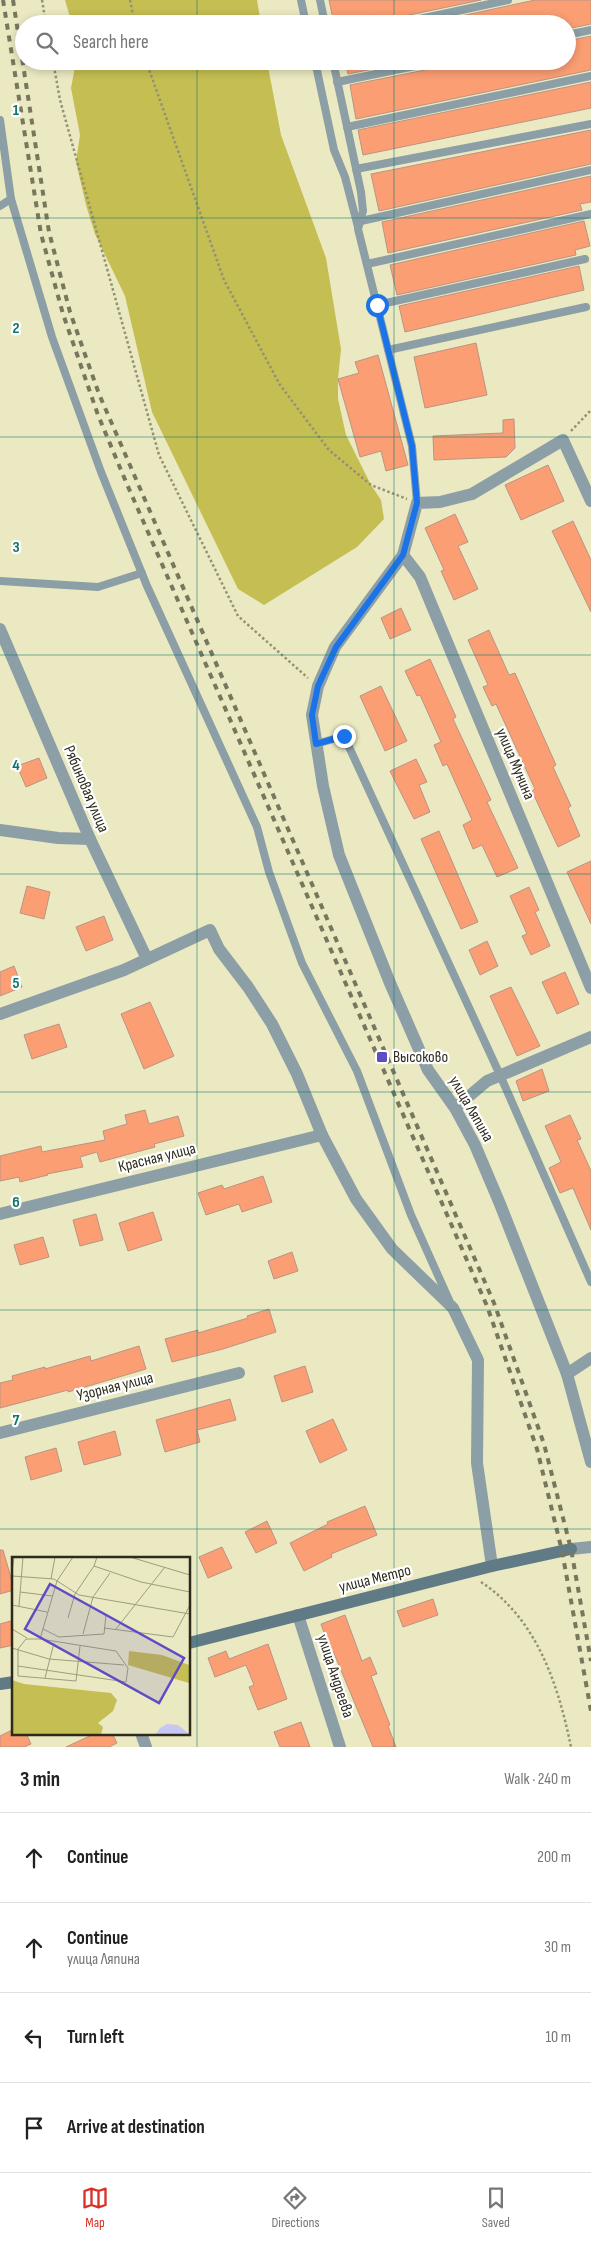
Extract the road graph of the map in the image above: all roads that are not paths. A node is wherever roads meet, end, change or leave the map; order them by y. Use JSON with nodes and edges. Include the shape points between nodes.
{"nodes":[{"id":1,"x":301,"y":0,"type":"edge"},
{"id":2,"x":320,"y":0,"type":"edge"},
{"id":3,"x":508,"y":0,"type":"edge"},
{"id":4,"x":304,"y":15,"type":"edge"},
{"id":5,"x":323,"y":15,"type":"edge"},
{"id":6,"x":438,"y":15,"type":"edge"},
{"id":7,"x":591,"y":30,"type":"edge"},
{"id":8,"x":576,"y":33,"type":"edge"},
{"id":9,"x":316,"y":70,"type":"edge"},
{"id":10,"x":335,"y":70,"type":"edge"},
{"id":11,"x":395,"y":70,"type":"edge"},
{"id":12,"x":591,"y":76,"type":"edge"},
{"id":13,"x":337,"y":82,"type":"junction"},
{"id":14,"x":0,"y":120,"type":"edge"},
{"id":15,"x":591,"y":124,"type":"edge"},
{"id":16,"x":347,"y":127,"type":"junction"},
{"id":17,"x":356,"y":169,"type":"junction"},
{"id":18,"x":591,"y":170,"type":"edge"},
{"id":19,"x":11,"y":199,"type":"junction"},
{"id":20,"x":0,"y":206,"type":"edge"},
{"id":21,"x":591,"y":214,"type":"edge"},
{"id":22,"x":361,"y":221,"type":"junction"},
{"id":23,"x":358,"y":229,"type":"junction"},
{"id":24,"x":585,"y":260,"type":"dead end"},
{"id":25,"x":367,"y":264,"type":"junction"},
{"id":26,"x":377,"y":305,"type":"junction"},
{"id":27,"x":586,"y":307,"type":"dead end"},
{"id":28,"x":388,"y":350,"type":"junction"},
{"id":29,"x":591,"y":501,"type":"edge"},
{"id":30,"x":417,"y":503,"type":"junction"},
{"id":31,"x":403,"y":555,"type":"junction"},
{"id":32,"x":142,"y":573,"type":"junction"},
{"id":33,"x":0,"y":581,"type":"edge"},
{"id":34,"x":0,"y":628,"type":"edge"},
{"id":35,"x":316,"y":744,"type":"junction"},
{"id":36,"x":0,"y":830,"type":"edge"},
{"id":37,"x":90,"y":839,"type":"junction"},
{"id":38,"x":147,"y":959,"type":"junction"},
{"id":39,"x":591,"y":988,"type":"edge"},
{"id":40,"x":0,"y":1014,"type":"edge"},
{"id":41,"x":591,"y":1037,"type":"edge"},
{"id":42,"x":500,"y":1075,"type":"junction"},
{"id":43,"x":455,"y":1108,"type":"junction"},
{"id":44,"x":322,"y":1135,"type":"junction"},
{"id":45,"x":0,"y":1214,"type":"edge"},
{"id":46,"x":591,"y":1282,"type":"edge"},
{"id":47,"x":453,"y":1308,"type":"junction"},
{"id":48,"x":591,"y":1358,"type":"edge"},
{"id":49,"x":239,"y":1374,"type":"dead end"},
{"id":50,"x":567,"y":1374,"type":"junction"},
{"id":51,"x":0,"y":1433,"type":"edge"},
{"id":52,"x":591,"y":1462,"type":"edge"},
{"id":53,"x":591,"y":1547,"type":"edge"},
{"id":54,"x":492,"y":1566,"type":"junction"},
{"id":55,"x":298,"y":1615,"type":"junction"},
{"id":56,"x":190,"y":1643,"type":"edge"},
{"id":57,"x":140,"y":1734,"type":"edge"},
{"id":58,"x":146,"y":1747,"type":"edge"},
{"id":59,"x":340,"y":1747,"type":"edge"}],
"edges":[{"from":1,"to":4,"type":"lane"},
{"from":2,"to":5,"type":"lane"},
{"from":3,"to":6,"type":"lane"},
{"from":7,"to":8,"type":"lane"},
{"from":9,"to":23,"type":"lane","via":[[334,150],[345,177]]},
{"from":10,"to":13,"type":"lane"},
{"from":11,"to":13,"type":"lane"},
{"from":12,"to":16,"type":"lane"},
{"from":13,"to":16,"type":"lane"},
{"from":14,"to":19,"type":"lane"},
{"from":15,"to":17,"type":"lane"},
{"from":16,"to":17,"type":"lane"},
{"from":17,"to":22,"type":"lane","via":[[362,201]]},
{"from":18,"to":22,"type":"lane"},
{"from":19,"to":20,"type":"lane"},
{"from":19,"to":32,"type":"lane","via":[[52,337]]},
{"from":21,"to":25,"type":"lane"},
{"from":22,"to":23,"type":"lane"},
{"from":23,"to":25,"type":"lane"},
{"from":24,"to":26,"type":"lane"},
{"from":25,"to":26,"type":"lane"},
{"from":26,"to":28,"type":"lane"},
{"from":27,"to":28,"type":"lane"},
{"from":28,"to":30,"type":"lane","via":[[412,446]]},
{"from":29,"to":30,"type":"street","via":[[563,440],[472,494],[440,502]]},
{"from":30,"to":31,"type":"street"},
{"from":31,"to":35,"type":"street","name":"улица Ляпина","via":[[336,647],[318,686],[312,715]]},
{"from":31,"to":39,"type":"street","name":"улица Мунина","via":[[420,577]]},
{"from":32,"to":33,"type":"lane","via":[[98,587]]},
{"from":32,"to":47,"type":"lane","via":[[257,827],[269,872],[302,963],[357,1071],[411,1215]]},
{"from":34,"to":37,"type":"street","name":"Рябиновая улица"},
{"from":35,"to":42,"type":"lane","via":[[344,736]]},
{"from":35,"to":43,"type":"street","name":"улица Ляпина","via":[[339,855],[428,1070]]},
{"from":36,"to":37,"type":"street"},
{"from":37,"to":38,"type":"street","name":"Рябиновая улица"},
{"from":38,"to":40,"type":"street"},
{"from":38,"to":44,"type":"street","via":[[210,930],[218,949],[272,1024]]},
{"from":41,"to":42,"type":"street"},
{"from":42,"to":43,"type":"street","via":[[487,1081]]},
{"from":42,"to":46,"type":"lane"},
{"from":43,"to":50,"type":"street","name":"улица Ляпина","via":[[475,1145]]},
{"from":44,"to":45,"type":"street","name":"Красная улица"},
{"from":44,"to":47,"type":"street","via":[[356,1199],[392,1249]]},
{"from":47,"to":54,"type":"street","via":[[478,1360],[477,1463]]},
{"from":48,"to":50,"type":"street"},
{"from":49,"to":51,"type":"street","name":"Узорная улица"},
{"from":50,"to":52,"type":"street","name":"улица Ляпина"},
{"from":53,"to":54,"type":"street","name":"улица Метро"},
{"from":54,"to":55,"type":"street","name":"улица Метро"},
{"from":55,"to":56,"type":"street","name":"улица Метро"},
{"from":55,"to":59,"type":"street","name":"улица Андреева"},
{"from":57,"to":58,"type":"street"}]}
